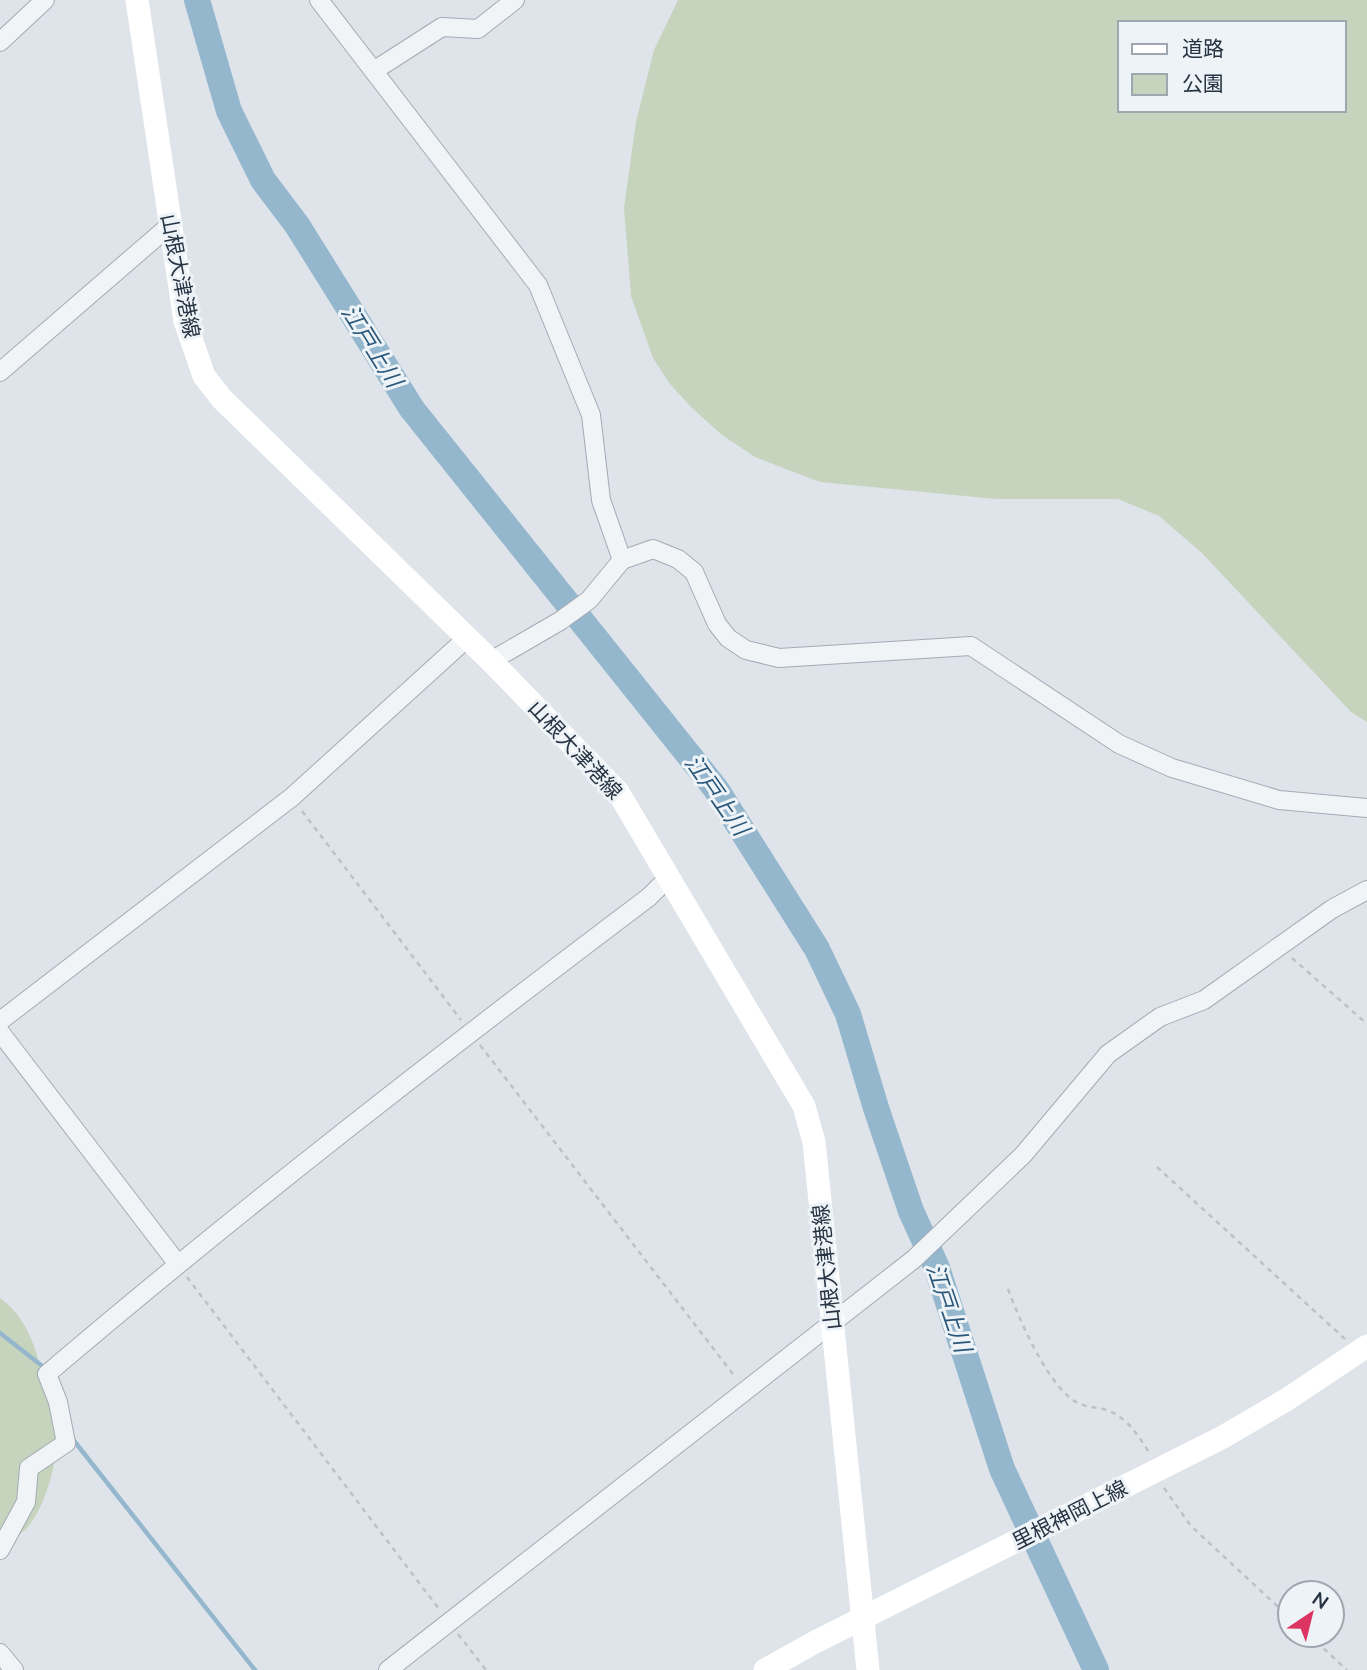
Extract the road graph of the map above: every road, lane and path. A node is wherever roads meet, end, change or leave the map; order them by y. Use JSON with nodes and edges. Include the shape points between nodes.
{"nodes":[{"id":1,"x":45,"y":0,"type":"edge"},
{"id":2,"x":137,"y":0,"type":"edge"},
{"id":3,"x":319,"y":0,"type":"edge"},
{"id":4,"x":515,"y":0,"type":"edge"},
{"id":5,"x":0,"y":42,"type":"edge"},
{"id":6,"x":375,"y":70,"type":"junction"},
{"id":7,"x":169,"y":226,"type":"junction"},
{"id":8,"x":0,"y":372,"type":"edge"},
{"id":9,"x":622,"y":560,"type":"junction"},
{"id":10,"x":466,"y":639,"type":"junction"},
{"id":11,"x":491,"y":661,"type":"junction"},
{"id":12,"x":292,"y":797,"type":"junction"},
{"id":13,"x":1367,"y":808,"type":"edge"},
{"id":14,"x":668,"y":878,"type":"junction"},
{"id":15,"x":1367,"y":890,"type":"edge"},
{"id":16,"x":1279,"y":947,"type":"junction"},
{"id":17,"x":0,"y":1021,"type":"edge"},
{"id":18,"x":1367,"y":1024,"type":"edge"},
{"id":19,"x":0,"y":1032,"type":"edge"},
{"id":20,"x":470,"y":1032,"type":"junction"},
{"id":21,"x":1157,"y":1167,"type":"dead end"},
{"id":22,"x":177,"y":1263,"type":"junction"},
{"id":23,"x":833,"y":1325,"type":"junction"},
{"id":24,"x":1363,"y":1349,"type":"edge"},
{"id":25,"x":745,"y":1390,"type":"junction"},
{"id":26,"x":0,"y":1550,"type":"edge"},
{"id":27,"x":862,"y":1618,"type":"junction"},
{"id":28,"x":449,"y":1623,"type":"junction"},
{"id":29,"x":1324,"y":1649,"type":"edge"},
{"id":30,"x":0,"y":1653,"type":"edge"},
{"id":31,"x":14,"y":1670,"type":"edge"},
{"id":32,"x":388,"y":1670,"type":"edge"},
{"id":33,"x":486,"y":1670,"type":"edge"},
{"id":34,"x":765,"y":1670,"type":"edge"},
{"id":35,"x":868,"y":1670,"type":"edge"},
{"id":36,"x":1347,"y":1670,"type":"edge"}],
"edges":[{"from":1,"to":5,"type":"street"},
{"from":2,"to":7,"type":"main road","name":"山根大津港線"},
{"from":3,"to":6,"type":"street"},
{"from":4,"to":6,"type":"street","via":[[478,29],[442,27]]},
{"from":6,"to":9,"type":"street","via":[[538,285],[591,415],[601,500]]},
{"from":7,"to":8,"type":"street"},
{"from":7,"to":10,"type":"main road","name":"山根大津港線","via":[[185,321],[204,376]]},
{"from":9,"to":11,"type":"street","via":[[589,600]]},
{"from":9,"to":13,"type":"street","via":[[653,549],[678,559],[694,572],[722,631],[746,650],[779,658],[971,646],[1119,744],[1172,768],[1279,800]]},
{"from":10,"to":11,"type":"main road","name":"山根大津港線"},
{"from":10,"to":12,"type":"street"},
{"from":11,"to":14,"type":"main road","name":"山根大津港線","via":[[618,792]]},
{"from":12,"to":17,"type":"street"},
{"from":12,"to":20,"type":"path"},
{"from":14,"to":20,"type":"street"},
{"from":14,"to":23,"type":"main road","name":"山根大津港線","via":[[804,1106],[814,1142]]},
{"from":15,"to":16,"type":"street"},
{"from":16,"to":18,"type":"path"},
{"from":16,"to":23,"type":"street","via":[[1203,1000],[1160,1017],[1108,1054],[1023,1155],[915,1259]]},
{"from":19,"to":22,"type":"street"},
{"from":20,"to":22,"type":"street"},
{"from":20,"to":25,"type":"path"},
{"from":21,"to":24,"type":"path"},
{"from":22,"to":26,"type":"street","via":[[47,1374],[66,1443],[29,1468],[26,1502]]},
{"from":22,"to":28,"type":"path"},
{"from":23,"to":25,"type":"street"},
{"from":23,"to":27,"type":"main road","name":"山根大津港線"},
{"from":24,"to":27,"type":"main road","name":"里根神岡上線","via":[[1223,1437]]},
{"from":25,"to":28,"type":"street"},
{"from":27,"to":34,"type":"main road","name":"里根神岡上線"},
{"from":27,"to":35,"type":"main road","name":"山根大津港線"},
{"from":28,"to":32,"type":"street"},
{"from":28,"to":33,"type":"path"},
{"from":29,"to":36,"type":"path"},
{"from":30,"to":31,"type":"street"}]}
